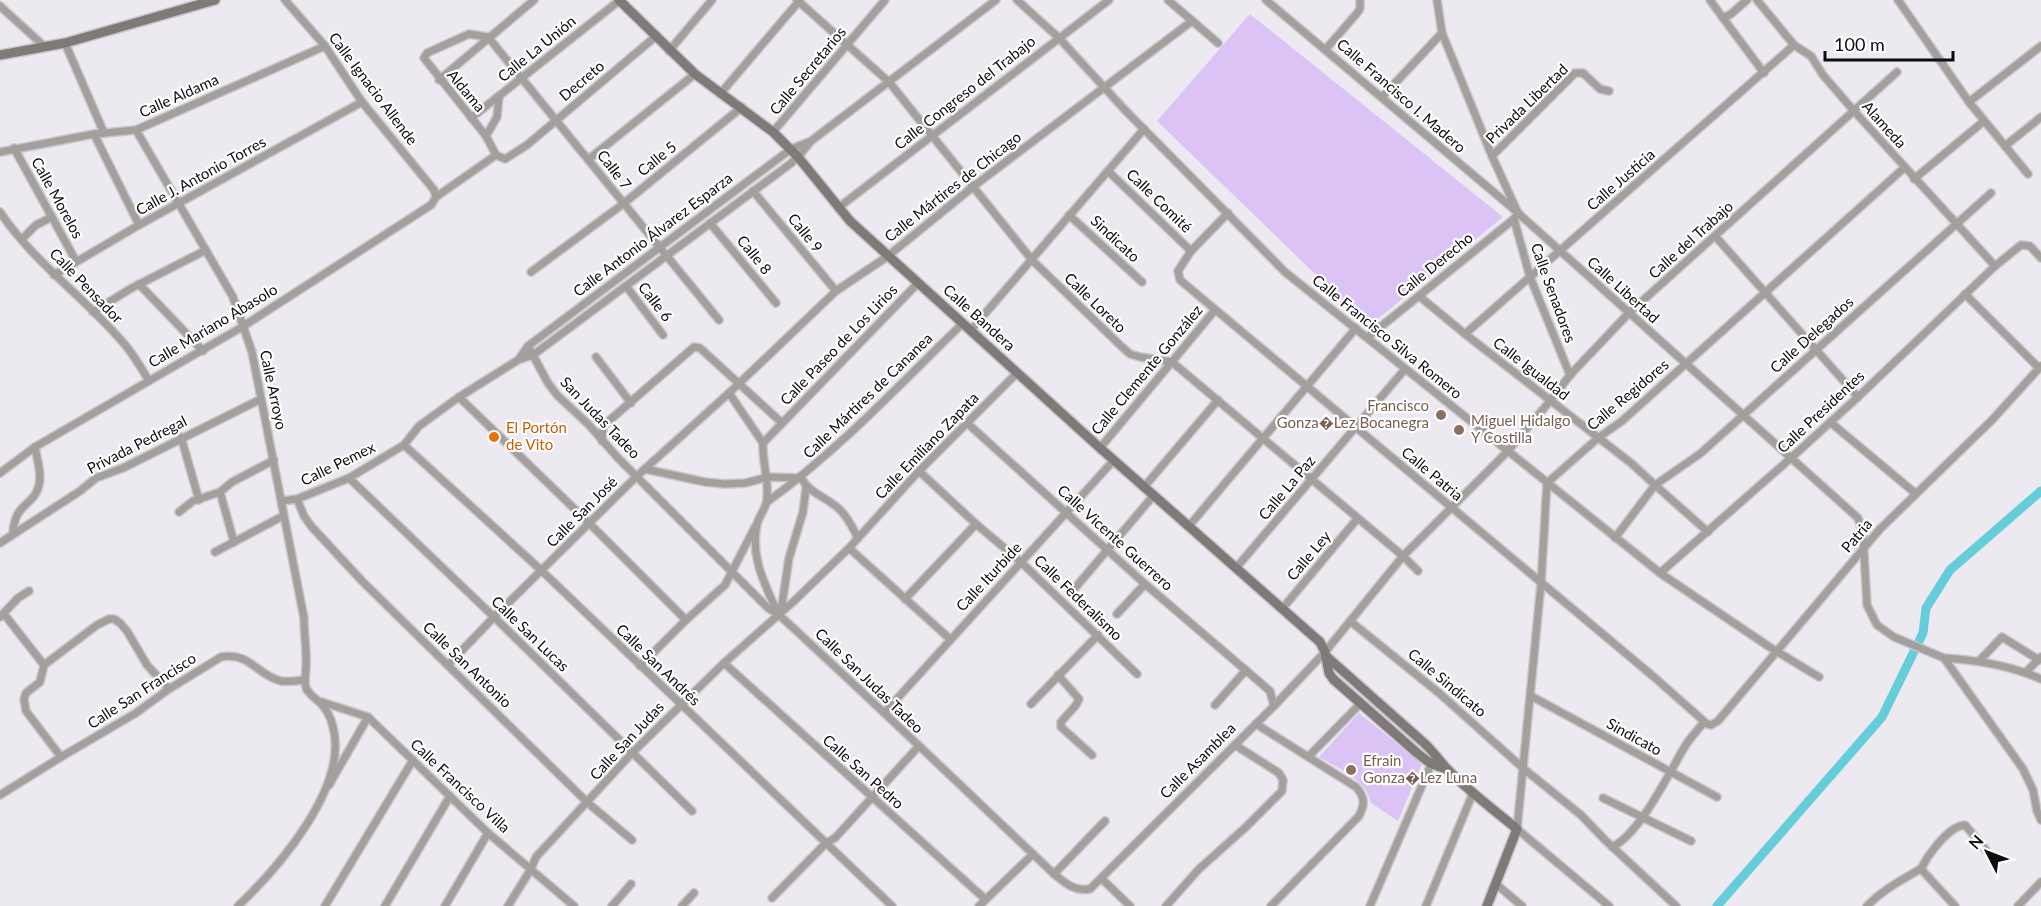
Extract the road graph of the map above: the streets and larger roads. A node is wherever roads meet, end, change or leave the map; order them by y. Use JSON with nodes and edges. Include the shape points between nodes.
{"nodes":[{"id":1,"x":215,"y":0,"type":"edge"},
{"id":2,"x":285,"y":0,"type":"edge"},
{"id":3,"x":534,"y":0,"type":"edge"},
{"id":4,"x":619,"y":0,"type":"edge"},
{"id":5,"x":712,"y":0,"type":"edge"},
{"id":6,"x":799,"y":0,"type":"edge"},
{"id":7,"x":885,"y":0,"type":"edge"},
{"id":8,"x":996,"y":0,"type":"edge"},
{"id":9,"x":1017,"y":0,"type":"edge"},
{"id":10,"x":1109,"y":0,"type":"edge"},
{"id":11,"x":1168,"y":0,"type":"edge"},
{"id":12,"x":1266,"y":0,"type":"edge"},
{"id":13,"x":1360,"y":0,"type":"edge"},
{"id":14,"x":1437,"y":0,"type":"edge"},
{"id":15,"x":1710,"y":0,"type":"edge"},
{"id":16,"x":1747,"y":0,"type":"edge"},
{"id":17,"x":1757,"y":0,"type":"edge"},
{"id":18,"x":1898,"y":0,"type":"edge"},
{"id":19,"x":0,"y":6,"type":"edge"},
{"id":20,"x":1723,"y":18,"type":"junction"},
{"id":21,"x":1192,"y":21,"type":"junction"},
{"id":22,"x":1442,"y":33,"type":"junction"},
{"id":23,"x":488,"y":37,"type":"junction"},
{"id":24,"x":655,"y":37,"type":"junction"},
{"id":25,"x":1059,"y":38,"type":"junction"},
{"id":26,"x":65,"y":43,"type":"junction"},
{"id":27,"x":1218,"y":44,"type":"dead end"},
{"id":28,"x":848,"y":45,"type":"junction"},
{"id":29,"x":1794,"y":45,"type":"junction"},
{"id":30,"x":325,"y":46,"type":"junction"},
{"id":31,"x":2041,"y":46,"type":"edge"},
{"id":32,"x":45,"y":47,"type":"junction"},
{"id":33,"x":1326,"y":49,"type":"junction"},
{"id":34,"x":669,"y":51,"type":"junction"},
{"id":35,"x":0,"y":55,"type":"edge"},
{"id":36,"x":1897,"y":72,"type":"dead end"},
{"id":37,"x":1764,"y":73,"type":"junction"},
{"id":38,"x":695,"y":74,"type":"junction"},
{"id":39,"x":523,"y":78,"type":"junction"},
{"id":40,"x":440,"y":80,"type":"junction"},
{"id":41,"x":889,"y":82,"type":"junction"},
{"id":42,"x":1105,"y":87,"type":"junction"},
{"id":43,"x":1609,"y":91,"type":"dead end"},
{"id":44,"x":720,"y":94,"type":"junction"},
{"id":45,"x":499,"y":97,"type":"junction"},
{"id":46,"x":1382,"y":98,"type":"junction"},
{"id":47,"x":362,"y":102,"type":"junction"},
{"id":48,"x":1969,"y":102,"type":"junction"},
{"id":49,"x":742,"y":107,"type":"junction"},
{"id":50,"x":1854,"y":111,"type":"junction"},
{"id":51,"x":2041,"y":117,"type":"edge"},
{"id":52,"x":471,"y":118,"type":"junction"},
{"id":53,"x":1984,"y":120,"type":"junction"},
{"id":54,"x":555,"y":121,"type":"junction"},
{"id":55,"x":1144,"y":129,"type":"junction"},
{"id":56,"x":135,"y":130,"type":"junction"},
{"id":57,"x":774,"y":132,"type":"junction"},
{"id":58,"x":104,"y":133,"type":"junction"},
{"id":59,"x":94,"y":134,"type":"junction"},
{"id":60,"x":933,"y":135,"type":"junction"},
{"id":61,"x":486,"y":136,"type":"junction"},
{"id":62,"x":811,"y":141,"type":"junction"},
{"id":63,"x":2005,"y":146,"type":"junction"},
{"id":64,"x":14,"y":148,"type":"junction"},
{"id":65,"x":791,"y":149,"type":"junction"},
{"id":66,"x":0,"y":152,"type":"edge"},
{"id":67,"x":496,"y":155,"type":"junction"},
{"id":68,"x":1492,"y":156,"type":"junction"},
{"id":69,"x":798,"y":157,"type":"junction"},
{"id":70,"x":589,"y":159,"type":"junction"},
{"id":71,"x":1904,"y":168,"type":"junction"},
{"id":72,"x":1108,"y":171,"type":"junction"},
{"id":73,"x":2028,"y":174,"type":"dead end"},
{"id":74,"x":1914,"y":179,"type":"junction"},
{"id":75,"x":974,"y":186,"type":"junction"},
{"id":76,"x":753,"y":191,"type":"junction"},
{"id":77,"x":1991,"y":193,"type":"dead end"},
{"id":78,"x":436,"y":197,"type":"junction"},
{"id":79,"x":180,"y":204,"type":"junction"},
{"id":80,"x":623,"y":204,"type":"junction"},
{"id":81,"x":838,"y":208,"type":"junction"},
{"id":82,"x":0,"y":212,"type":"edge"},
{"id":83,"x":1228,"y":213,"type":"junction"},
{"id":84,"x":1069,"y":215,"type":"junction"},
{"id":85,"x":52,"y":216,"type":"junction"},
{"id":86,"x":1516,"y":216,"type":"junction"},
{"id":87,"x":710,"y":223,"type":"junction"},
{"id":88,"x":1955,"y":224,"type":"junction"},
{"id":89,"x":139,"y":225,"type":"junction"},
{"id":90,"x":1715,"y":236,"type":"junction"},
{"id":91,"x":22,"y":238,"type":"junction"},
{"id":92,"x":660,"y":247,"type":"junction"},
{"id":93,"x":206,"y":250,"type":"junction"},
{"id":94,"x":1191,"y":251,"type":"junction"},
{"id":95,"x":1560,"y":252,"type":"junction"},
{"id":96,"x":667,"y":255,"type":"junction"},
{"id":97,"x":888,"y":256,"type":"junction"},
{"id":98,"x":2041,"y":258,"type":"edge"},
{"id":99,"x":1032,"y":260,"type":"junction"},
{"id":100,"x":76,"y":261,"type":"junction"},
{"id":101,"x":1995,"y":266,"type":"junction"},
{"id":102,"x":531,"y":272,"type":"dead end"},
{"id":103,"x":54,"y":275,"type":"junction"},
{"id":104,"x":1530,"y":277,"type":"junction"},
{"id":105,"x":1142,"y":282,"type":"dead end"},
{"id":106,"x":918,"y":283,"type":"junction"},
{"id":107,"x":139,"y":284,"type":"junction"},
{"id":108,"x":626,"y":286,"type":"junction"},
{"id":109,"x":836,"y":291,"type":"junction"},
{"id":110,"x":1766,"y":292,"type":"junction"},
{"id":111,"x":1965,"y":294,"type":"junction"},
{"id":112,"x":1419,"y":296,"type":"junction"},
{"id":113,"x":776,"y":303,"type":"dead end"},
{"id":114,"x":1215,"y":310,"type":"junction"},
{"id":115,"x":93,"y":312,"type":"junction"},
{"id":116,"x":1629,"y":313,"type":"junction"},
{"id":117,"x":718,"y":320,"type":"dead end"},
{"id":118,"x":962,"y":324,"type":"junction"},
{"id":119,"x":242,"y":327,"type":"junction"},
{"id":120,"x":1356,"y":328,"type":"junction"},
{"id":121,"x":970,"y":331,"type":"junction"},
{"id":122,"x":1465,"y":334,"type":"junction"},
{"id":123,"x":663,"y":335,"type":"dead end"},
{"id":124,"x":1368,"y":337,"type":"junction"},
{"id":125,"x":528,"y":346,"type":"junction"},
{"id":126,"x":1817,"y":350,"type":"junction"},
{"id":127,"x":202,"y":351,"type":"junction"},
{"id":128,"x":533,"y":355,"type":"junction"},
{"id":129,"x":596,"y":357,"type":"dead end"},
{"id":130,"x":518,"y":360,"type":"junction"},
{"id":131,"x":1172,"y":362,"type":"junction"},
{"id":132,"x":1685,"y":364,"type":"junction"},
{"id":133,"x":2040,"y":367,"type":"edge"},
{"id":134,"x":1405,"y":369,"type":"junction"},
{"id":135,"x":1017,"y":373,"type":"junction"},
{"id":136,"x":1570,"y":375,"type":"junction"},
{"id":137,"x":149,"y":381,"type":"junction"},
{"id":138,"x":739,"y":383,"type":"junction"},
{"id":139,"x":1306,"y":387,"type":"junction"},
{"id":140,"x":729,"y":393,"type":"junction"},
{"id":141,"x":459,"y":397,"type":"junction"},
{"id":142,"x":1858,"y":397,"type":"junction"},
{"id":143,"x":261,"y":399,"type":"junction"},
{"id":144,"x":1218,"y":400,"type":"junction"},
{"id":145,"x":1550,"y":401,"type":"junction"},
{"id":146,"x":631,"y":403,"type":"junction"},
{"id":147,"x":1742,"y":415,"type":"junction"},
{"id":148,"x":967,"y":423,"type":"junction"},
{"id":149,"x":1830,"y":423,"type":"junction"},
{"id":150,"x":588,"y":424,"type":"junction"},
{"id":151,"x":780,"y":425,"type":"junction"},
{"id":152,"x":603,"y":426,"type":"junction"},
{"id":153,"x":1355,"y":428,"type":"junction"},
{"id":154,"x":181,"y":437,"type":"junction"},
{"id":155,"x":1263,"y":438,"type":"junction"},
{"id":156,"x":1598,"y":438,"type":"junction"},
{"id":157,"x":602,"y":441,"type":"junction"},
{"id":158,"x":763,"y":442,"type":"junction"},
{"id":159,"x":404,"y":445,"type":"junction"},
{"id":160,"x":35,"y":447,"type":"junction"},
{"id":161,"x":1100,"y":448,"type":"junction"},
{"id":162,"x":1507,"y":452,"type":"junction"},
{"id":163,"x":1791,"y":458,"type":"junction"},
{"id":164,"x":274,"y":460,"type":"junction"},
{"id":165,"x":1114,"y":460,"type":"junction"},
{"id":166,"x":645,"y":469,"type":"junction"},
{"id":167,"x":919,"y":471,"type":"junction"},
{"id":168,"x":0,"y":473,"type":"edge"},
{"id":169,"x":637,"y":476,"type":"junction"},
{"id":170,"x":768,"y":477,"type":"junction"},
{"id":171,"x":349,"y":478,"type":"junction"},
{"id":172,"x":801,"y":478,"type":"junction"},
{"id":173,"x":1312,"y":479,"type":"junction"},
{"id":174,"x":1547,"y":483,"type":"junction"},
{"id":175,"x":1655,"y":485,"type":"junction"},
{"id":176,"x":1144,"y":487,"type":"junction"},
{"id":177,"x":806,"y":488,"type":"junction"},
{"id":178,"x":220,"y":492,"type":"junction"},
{"id":179,"x":1916,"y":493,"type":"junction"},
{"id":180,"x":1154,"y":495,"type":"junction"},
{"id":181,"x":297,"y":499,"type":"junction"},
{"id":182,"x":199,"y":500,"type":"junction"},
{"id":183,"x":282,"y":501,"type":"junction"},
{"id":184,"x":767,"y":502,"type":"junction"},
{"id":185,"x":1450,"y":508,"type":"junction"},
{"id":186,"x":179,"y":512,"type":"dead end"},
{"id":187,"x":1066,"y":512,"type":"junction"},
{"id":188,"x":283,"y":516,"type":"junction"},
{"id":189,"x":1358,"y":519,"type":"junction"},
{"id":190,"x":757,"y":522,"type":"junction"},
{"id":191,"x":589,"y":523,"type":"junction"},
{"id":192,"x":976,"y":524,"type":"junction"},
{"id":193,"x":1189,"y":526,"type":"junction"},
{"id":194,"x":1708,"y":532,"type":"junction"},
{"id":195,"x":13,"y":534,"type":"junction"},
{"id":196,"x":858,"y":538,"type":"junction"},
{"id":197,"x":1615,"y":538,"type":"junction"},
{"id":198,"x":234,"y":542,"type":"junction"},
{"id":199,"x":0,"y":543,"type":"edge"},
{"id":200,"x":849,"y":548,"type":"junction"},
{"id":201,"x":1864,"y":548,"type":"junction"},
{"id":202,"x":1107,"y":550,"type":"junction"},
{"id":203,"x":215,"y":552,"type":"dead end"},
{"id":204,"x":1403,"y":556,"type":"junction"},
{"id":205,"x":1021,"y":562,"type":"junction"},
{"id":206,"x":1236,"y":568,"type":"junction"},
{"id":207,"x":542,"y":571,"type":"junction"},
{"id":208,"x":1418,"y":571,"type":"dead end"},
{"id":209,"x":732,"y":572,"type":"junction"},
{"id":210,"x":1660,"y":573,"type":"junction"},
{"id":211,"x":1145,"y":584,"type":"junction"},
{"id":212,"x":1541,"y":584,"type":"junction"},
{"id":213,"x":1075,"y":588,"type":"dead end"},
{"id":214,"x":29,"y":591,"type":"dead end"},
{"id":215,"x":905,"y":599,"type":"junction"},
{"id":216,"x":1282,"y":609,"type":"junction"},
{"id":217,"x":779,"y":612,"type":"junction"},
{"id":218,"x":1117,"y":614,"type":"dead end"},
{"id":219,"x":2,"y":616,"type":"edge"},
{"id":220,"x":494,"y":617,"type":"junction"},
{"id":221,"x":686,"y":620,"type":"junction"},
{"id":222,"x":1350,"y":621,"type":"junction"},
{"id":223,"x":1098,"y":635,"type":"junction"},
{"id":224,"x":950,"y":639,"type":"junction"},
{"id":225,"x":1778,"y":652,"type":"junction"},
{"id":226,"x":1325,"y":654,"type":"junction"},
{"id":227,"x":1944,"y":658,"type":"junction"},
{"id":228,"x":2040,"y":658,"type":"edge"},
{"id":229,"x":1980,"y":660,"type":"junction"},
{"id":230,"x":724,"y":663,"type":"junction"},
{"id":231,"x":44,"y":665,"type":"junction"},
{"id":232,"x":448,"y":665,"type":"junction"},
{"id":233,"x":640,"y":666,"type":"junction"},
{"id":234,"x":1246,"y":670,"type":"junction"},
{"id":235,"x":2026,"y":672,"type":"junction"},
{"id":236,"x":1137,"y":674,"type":"dead end"},
{"id":237,"x":1058,"y":675,"type":"junction"},
{"id":238,"x":1819,"y":677,"type":"dead end"},
{"id":239,"x":2041,"y":679,"type":"edge"},
{"id":240,"x":305,"y":680,"type":"junction"},
{"id":241,"x":169,"y":689,"type":"junction"},
{"id":242,"x":1531,"y":696,"type":"junction"},
{"id":243,"x":319,"y":701,"type":"junction"},
{"id":244,"x":1031,"y":704,"type":"dead end"},
{"id":245,"x":1360,"y":704,"type":"junction"},
{"id":246,"x":680,"y":705,"type":"junction"},
{"id":247,"x":1215,"y":705,"type":"dead end"},
{"id":248,"x":1274,"y":706,"type":"junction"},
{"id":249,"x":885,"y":712,"type":"junction"},
{"id":250,"x":368,"y":717,"type":"junction"},
{"id":251,"x":1704,"y":722,"type":"junction"},
{"id":252,"x":1256,"y":724,"type":"junction"},
{"id":253,"x":1235,"y":745,"type":"junction"},
{"id":254,"x":918,"y":747,"type":"junction"},
{"id":255,"x":632,"y":753,"type":"junction"},
{"id":256,"x":1436,"y":754,"type":"junction"},
{"id":257,"x":1092,"y":756,"type":"dead end"},
{"id":258,"x":1310,"y":756,"type":"junction"},
{"id":259,"x":61,"y":757,"type":"junction"},
{"id":260,"x":413,"y":760,"type":"junction"},
{"id":261,"x":1430,"y":763,"type":"junction"},
{"id":262,"x":1524,"y":769,"type":"junction"},
{"id":263,"x":1448,"y":770,"type":"junction"},
{"id":264,"x":1671,"y":772,"type":"junction"},
{"id":265,"x":327,"y":790,"type":"junction"},
{"id":266,"x":1473,"y":793,"type":"junction"},
{"id":267,"x":0,"y":795,"type":"edge"},
{"id":268,"x":450,"y":796,"type":"junction"},
{"id":269,"x":1717,"y":797,"type":"dead end"},
{"id":270,"x":872,"y":798,"type":"junction"},
{"id":271,"x":1603,"y":798,"type":"dead end"},
{"id":272,"x":588,"y":803,"type":"junction"},
{"id":273,"x":692,"y":811,"type":"dead end"},
{"id":274,"x":1642,"y":818,"type":"junction"},
{"id":275,"x":2041,"y":820,"type":"edge"},
{"id":276,"x":1105,"y":821,"type":"dead end"},
{"id":277,"x":1517,"y":829,"type":"junction"},
{"id":278,"x":489,"y":833,"type":"junction"},
{"id":279,"x":632,"y":840,"type":"dead end"},
{"id":280,"x":1691,"y":841,"type":"dead end"},
{"id":281,"x":826,"y":843,"type":"junction"},
{"id":282,"x":1612,"y":847,"type":"junction"},
{"id":283,"x":1986,"y":850,"type":"dead end"},
{"id":284,"x":1033,"y":854,"type":"junction"},
{"id":285,"x":531,"y":869,"type":"junction"},
{"id":286,"x":1921,"y":869,"type":"junction"},
{"id":287,"x":1054,"y":874,"type":"junction"},
{"id":288,"x":1102,"y":879,"type":"junction"},
{"id":289,"x":631,"y":884,"type":"dead end"},
{"id":290,"x":1496,"y":884,"type":"junction"},
{"id":291,"x":2038,"y":885,"type":"edge"},
{"id":292,"x":1090,"y":889,"type":"joint"},
{"id":293,"x":694,"y":893,"type":"dead end"},
{"id":294,"x":2041,"y":894,"type":"edge"},
{"id":295,"x":772,"y":898,"type":"dead end"},
{"id":296,"x":985,"y":899,"type":"junction"},
{"id":297,"x":1274,"y":905,"type":"edge"},
{"id":298,"x":1606,"y":905,"type":"edge"},
{"id":299,"x":238,"y":906,"type":"edge"},
{"id":300,"x":325,"y":906,"type":"edge"},
{"id":301,"x":385,"y":906,"type":"edge"},
{"id":302,"x":445,"y":906,"type":"edge"},
{"id":303,"x":508,"y":906,"type":"edge"},
{"id":304,"x":574,"y":906,"type":"edge"},
{"id":305,"x":612,"y":906,"type":"edge"},
{"id":306,"x":682,"y":906,"type":"edge"},
{"id":307,"x":892,"y":906,"type":"edge"},
{"id":308,"x":979,"y":906,"type":"edge"},
{"id":309,"x":1130,"y":906,"type":"edge"},
{"id":310,"x":1166,"y":906,"type":"edge"},
{"id":311,"x":1370,"y":906,"type":"edge"},
{"id":312,"x":1426,"y":906,"type":"edge"},
{"id":313,"x":1487,"y":906,"type":"edge"},
{"id":314,"x":1522,"y":906,"type":"edge"},
{"id":315,"x":1676,"y":906,"type":"edge"},
{"id":316,"x":1867,"y":906,"type":"edge"},
{"id":317,"x":1954,"y":906,"type":"edge"},
{"id":318,"x":2018,"y":906,"type":"edge"}],
"edges":[{"from":1,"to":26,"type":"street"},
{"from":2,"to":30,"type":"street","name":"Calle Ignacio Allende"},
{"from":3,"to":23,"type":"street"},
{"from":4,"to":24,"type":"street","name":"Calle Bandera"},
{"from":4,"to":39,"type":"street","name":"Calle La Unión"},
{"from":5,"to":34,"type":"street"},
{"from":6,"to":28,"type":"street","name":"Calle Loreto"},
{"from":6,"to":44,"type":"street"},
{"from":7,"to":28,"type":"street","name":"Calle Secretarios"},
{"from":8,"to":41,"type":"street","name":"Calle Antonio Álvarez Esparza"},
{"from":9,"to":25,"type":"street","name":"Calle Francisco Silva Romero"},
{"from":10,"to":25,"type":"street","name":"Calle Congreso del Trabajo"},
{"from":11,"to":21,"type":"street"},
{"from":12,"to":33,"type":"street","name":"Calle Francisco I. Madero"},
{"from":13,"to":33,"type":"street","via":[[1358,12]]},
{"from":14,"to":22,"type":"street","name":"Calle Libertad"},
{"from":15,"to":20,"type":"street"},
{"from":16,"to":20,"type":"street"},
{"from":17,"to":29,"type":"street","name":"Alameda"},
{"from":18,"to":48,"type":"street"},
{"from":19,"to":32,"type":"street"},
{"from":20,"to":37,"type":"street"},
{"from":21,"to":27,"type":"street"},
{"from":21,"to":42,"type":"street","name":"Calle Mártires de Chicago"},
{"from":22,"to":46,"type":"street"},
{"from":22,"to":68,"type":"street","name":"Calle Libertad"},
{"from":23,"to":39,"type":"street","name":"Calle 7"},
{"from":23,"to":40,"type":"street"},
{"from":23,"to":40,"type":"street","name":"Aldama","via":[[469,34],[424,55]]},
{"from":24,"to":34,"type":"street","name":"Calle Bandera"},
{"from":24,"to":54,"type":"street","name":"Decreto"},
{"from":25,"to":42,"type":"street","name":"Calle Francisco Silva Romero"},
{"from":25,"to":60,"type":"street","name":"Calle Congreso del Trabajo"},
{"from":26,"to":32,"type":"street"},
{"from":26,"to":58,"type":"street"},
{"from":28,"to":41,"type":"street","name":"Calle Loreto"},
{"from":28,"to":57,"type":"street","name":"Calle Secretarios"},
{"from":29,"to":37,"type":"street","name":"Calle Justicia"},
{"from":29,"to":50,"type":"street","name":"Alameda","via":[[1811,56]]},
{"from":30,"to":47,"type":"street","name":"Calle Ignacio Allende"},
{"from":30,"to":56,"type":"street","name":"Calle Aldama"},
{"from":31,"to":48,"type":"street"},
{"from":32,"to":35,"type":"street"},
{"from":33,"to":46,"type":"street","name":"Calle Francisco I. Madero"},
{"from":34,"to":38,"type":"street","name":"Calle Bandera"},
{"from":36,"to":50,"type":"street","name":"Calle del Trabajo"},
{"from":37,"to":95,"type":"street","name":"Calle Justicia"},
{"from":38,"to":44,"type":"street","name":"Calle Bandera"},
{"from":38,"to":70,"type":"street"},
{"from":39,"to":45,"type":"street","name":"Calle La Unión"},
{"from":39,"to":54,"type":"street","name":"Calle 7"},
{"from":40,"to":52,"type":"street","name":"Aldama"},
{"from":41,"to":60,"type":"street","name":"Calle Loreto"},
{"from":41,"to":62,"type":"street","name":"Calle Antonio Álvarez Esparza"},
{"from":42,"to":55,"type":"street","name":"Calle Francisco Silva Romero"},
{"from":42,"to":75,"type":"street","name":"Calle Mártires de Chicago"},
{"from":43,"to":68,"type":"street","name":"Privada Libertad","via":[[1600,89],[1583,73],[1575,73]]},
{"from":44,"to":49,"type":"street","name":"Calle Bandera"},
{"from":45,"to":52,"type":"street","name":"Calle La Unión"},
{"from":45,"to":61,"type":"street","via":[[497,117]]},
{"from":46,"to":86,"type":"street","name":"Calle Francisco I. Madero"},
{"from":47,"to":78,"type":"street","name":"Calle Ignacio Allende"},
{"from":47,"to":79,"type":"street","name":"Calle J. Antonio Torres"},
{"from":48,"to":53,"type":"street"},
{"from":49,"to":57,"type":"street","name":"Calle Bandera"},
{"from":49,"to":80,"type":"street","name":"Calle 5"},
{"from":50,"to":71,"type":"street","name":"Alameda"},
{"from":50,"to":90,"type":"street","name":"Calle del Trabajo"},
{"from":51,"to":63,"type":"street"},
{"from":52,"to":61,"type":"street","name":"Aldama"},
{"from":53,"to":63,"type":"street"},
{"from":53,"to":74,"type":"street"},
{"from":54,"to":67,"type":"street","name":"Decreto","via":[[505,159]]},
{"from":54,"to":70,"type":"street","name":"Calle 7"},
{"from":55,"to":72,"type":"street"},
{"from":55,"to":83,"type":"street","name":"Calle Francisco Silva Romero"},
{"from":56,"to":58,"type":"street","name":"Calle Aldama"},
{"from":56,"to":79,"type":"street","name":"Calle Arroyo"},
{"from":57,"to":65,"type":"street","name":"Calle Bandera"},
{"from":58,"to":59,"type":"street","name":"Calle Aldama"},
{"from":59,"to":64,"type":"street","name":"Calle Aldama"},
{"from":59,"to":89,"type":"street"},
{"from":60,"to":75,"type":"street","name":"Calle Loreto"},
{"from":60,"to":81,"type":"street","name":"Calle Congreso del Trabajo"},
{"from":61,"to":67,"type":"street","name":"Aldama"},
{"from":62,"to":65,"type":"street","name":"Calle Antonio Álvarez Esparza"},
{"from":62,"to":69,"type":"street","name":"Calle Antonio Álvarez Esparza"},
{"from":63,"to":73,"type":"street"},
{"from":64,"to":66,"type":"street","name":"Calle Aldama"},
{"from":64,"to":85,"type":"street","name":"Calle Morelos"},
{"from":65,"to":69,"type":"street","name":"Calle Bandera"},
{"from":65,"to":92,"type":"street","name":"Calle Antonio Álvarez Esparza"},
{"from":67,"to":78,"type":"street","name":"Calle Mariano Abasolo"},
{"from":68,"to":86,"type":"street","name":"Calle Libertad"},
{"from":69,"to":76,"type":"street","name":"Calle Antonio Álvarez Esparza"},
{"from":69,"to":81,"type":"street","name":"Calle Bandera"},
{"from":70,"to":80,"type":"street","name":"Calle 7"},
{"from":71,"to":74,"type":"street","name":"Alameda"},
{"from":71,"to":110,"type":"street","name":"Calle Regidores"},
{"from":72,"to":84,"type":"street"},
{"from":72,"to":94,"type":"street","name":"Calle Comité"},
{"from":74,"to":88,"type":"street","name":"Alameda"},
{"from":75,"to":97,"type":"street","name":"Calle Mártires de Chicago"},
{"from":75,"to":99,"type":"street","name":"Calle Loreto"},
{"from":76,"to":87,"type":"street","name":"Calle Antonio Álvarez Esparza"},
{"from":76,"to":109,"type":"street","name":"Calle 9"},
{"from":77,"to":88,"type":"street","name":"Calle Delegados"},
{"from":78,"to":119,"type":"street","name":"Calle Mariano Abasolo","via":[[431,205]]},
{"from":79,"to":89,"type":"street","name":"Calle J. Antonio Torres"},
{"from":79,"to":93,"type":"street","name":"Calle Arroyo"},
{"from":80,"to":92,"type":"street","name":"Calle 7"},
{"from":80,"to":102,"type":"street","name":"Calle 5"},
{"from":81,"to":97,"type":"street","name":"Calle Bandera"},
{"from":82,"to":91,"type":"street","name":"Calle Pensador"},
{"from":83,"to":94,"type":"street","name":"Calle Patria"},
{"from":83,"to":120,"type":"street","name":"Calle Francisco Silva Romero","via":[[1285,272]]},
{"from":84,"to":99,"type":"street"},
{"from":84,"to":105,"type":"street","name":"Sindicato"},
{"from":85,"to":91,"type":"street"},
{"from":85,"to":100,"type":"street","name":"Calle Morelos"},
{"from":86,"to":95,"type":"street","name":"Calle Libertad"},
{"from":86,"to":104,"type":"street","name":"Calle Senadores"},
{"from":86,"to":112,"type":"street","name":"Calle Derecho"},
{"from":87,"to":96,"type":"street","name":"Calle Antonio Álvarez Esparza"},
{"from":87,"to":113,"type":"street","name":"Calle 8"},
{"from":88,"to":101,"type":"street","name":"Alameda"},
{"from":88,"to":126,"type":"street","name":"Calle Delegados"},
{"from":89,"to":100,"type":"street","name":"Calle J. Antonio Torres"},
{"from":90,"to":110,"type":"street"},
{"from":90,"to":116,"type":"street","name":"Calle del Trabajo"},
{"from":91,"to":103,"type":"street","name":"Calle Pensador"},
{"from":92,"to":96,"type":"street","name":"Calle 7"},
{"from":92,"to":125,"type":"street","name":"Calle Antonio Álvarez Esparza"},
{"from":93,"to":107,"type":"street"},
{"from":93,"to":119,"type":"street","name":"Calle Arroyo","via":[[233,297]]},
{"from":94,"to":114,"type":"street","name":"Calle Patria","via":[[1179,268],[1178,277]]},
{"from":95,"to":104,"type":"street","name":"Calle Justicia"},
{"from":95,"to":116,"type":"street","name":"Calle Libertad"},
{"from":96,"to":108,"type":"street","name":"Calle Antonio Álvarez Esparza"},
{"from":96,"to":117,"type":"street","name":"Calle 7"},
{"from":97,"to":106,"type":"street","name":"Calle Bandera"},
{"from":97,"to":109,"type":"street","name":"Calle Mártires de Chicago"},
{"from":98,"to":101,"type":"street","name":"Calle Presidentes","via":[[2030,246],[2021,245]]},
{"from":99,"to":121,"type":"street"},
{"from":99,"to":131,"type":"street","name":"Calle Loreto","via":[[1130,354]]},
{"from":100,"to":103,"type":"street","name":"Calle J. Antonio Torres"},
{"from":101,"to":111,"type":"street","name":"Calle Presidentes"},
{"from":103,"to":115,"type":"street","name":"Calle Pensador"},
{"from":104,"to":122,"type":"street","name":"Calle Justicia"},
{"from":104,"to":136,"type":"street","name":"Calle Senadores"},
{"from":106,"to":118,"type":"street","name":"Calle Bandera"},
{"from":106,"to":151,"type":"street","name":"Calle Paseo de Los Lirios"},
{"from":107,"to":115,"type":"street"},
{"from":107,"to":127,"type":"street"},
{"from":108,"to":123,"type":"street","name":"Calle 6"},
{"from":108,"to":128,"type":"street","name":"Calle Antonio Álvarez Esparza"},
{"from":109,"to":138,"type":"street","name":"Calle Mártires de Chicago"},
{"from":110,"to":126,"type":"street"},
{"from":110,"to":132,"type":"street","name":"Calle Regidores"},
{"from":111,"to":133,"type":"street"},
{"from":111,"to":142,"type":"street","name":"Calle Presidentes"},
{"from":112,"to":122,"type":"street","name":"Calle Igualdad"},
{"from":112,"to":124,"type":"street","name":"Calle Derecho"},
{"from":114,"to":131,"type":"street","name":"Calle Clemente González"},
{"from":114,"to":139,"type":"street","name":"Calle Patria"},
{"from":115,"to":137,"type":"street","name":"Calle Pensador","via":[[126,346]]},
{"from":116,"to":132,"type":"street","name":"Calle Libertad"},
{"from":116,"to":136,"type":"street","name":"Calle del Trabajo"},
{"from":118,"to":121,"type":"street","name":"Calle Bandera"},
{"from":118,"to":172,"type":"street","name":"Calle Mártires de Cananea"},
{"from":119,"to":127,"type":"street","name":"Calle Mariano Abasolo"},
{"from":119,"to":143,"type":"street","name":"Calle Arroyo","via":[[252,352]]},
{"from":120,"to":124,"type":"street","name":"Calle Francisco Silva Romero"},
{"from":120,"to":139,"type":"street"},
{"from":121,"to":135,"type":"street","name":"Calle Bandera"},
{"from":122,"to":145,"type":"street","name":"Calle Igualdad"},
{"from":124,"to":134,"type":"street","name":"Calle Francisco Silva Romero"},
{"from":125,"to":128,"type":"street","name":"San Judas Tadeo"},
{"from":125,"to":130,"type":"street","name":"Calle Antonio Álvarez Esparza"},
{"from":126,"to":142,"type":"street"},
{"from":126,"to":147,"type":"street","name":"Calle Delegados"},
{"from":127,"to":137,"type":"street","name":"Calle Mariano Abasolo"},
{"from":128,"to":130,"type":"street","name":"Calle Antonio Álvarez Esparza"},
{"from":128,"to":150,"type":"street","name":"San Judas Tadeo","via":[[548,383]]},
{"from":129,"to":146,"type":"street"},
{"from":130,"to":141,"type":"street","name":"Calle Antonio Álvarez Esparza"},
{"from":131,"to":144,"type":"street"},
{"from":131,"to":161,"type":"street","name":"Calle Clemente González"},
{"from":132,"to":147,"type":"street","name":"Calle Libertad"},
{"from":132,"to":156,"type":"street","name":"Calle Regidores"},
{"from":133,"to":179,"type":"street","name":"Patria"},
{"from":134,"to":153,"type":"street","name":"Calle La Paz"},
{"from":134,"to":162,"type":"street","name":"Calle Francisco Silva Romero"},
{"from":135,"to":148,"type":"street","name":"Calle Emiliano Zapata"},
{"from":135,"to":161,"type":"street","name":"Calle Bandera"},
{"from":136,"to":145,"type":"street","name":"Calle del Trabajo"},
{"from":137,"to":160,"type":"street","name":"Calle Mariano Abasolo"},
{"from":138,"to":140,"type":"street","name":"Calle San José"},
{"from":138,"to":146,"type":"street","via":[[694,347]]},
{"from":138,"to":151,"type":"street"},
{"from":139,"to":153,"type":"street","name":"Calle Patria"},
{"from":139,"to":155,"type":"street"},
{"from":140,"to":158,"type":"street"},
{"from":140,"to":166,"type":"street","name":"Calle San José"},
{"from":141,"to":159,"type":"street","name":"Calle Antonio Álvarez Esparza","via":[[419,426]]},
{"from":141,"to":191,"type":"street"},
{"from":142,"to":149,"type":"street","name":"Calle Presidentes"},
{"from":143,"to":154,"type":"street","name":"Privada Pedregal"},
{"from":143,"to":164,"type":"street","name":"Calle Arroyo"},
{"from":144,"to":155,"type":"street"},
{"from":144,"to":176,"type":"street"},
{"from":145,"to":156,"type":"street","name":"Calle Igualdad"},
{"from":145,"to":162,"type":"street","name":"Calle del Trabajo"},
{"from":146,"to":152,"type":"street"},
{"from":147,"to":163,"type":"street","name":"Calle Libertad"},
{"from":147,"to":175,"type":"street","name":"Calle Delegados","via":[[1686,465]]},
{"from":148,"to":167,"type":"street","name":"Calle Emiliano Zapata"},
{"from":148,"to":187,"type":"street","name":"Calle Vicente Guerrero"},
{"from":149,"to":163,"type":"street","name":"Calle Presidentes"},
{"from":149,"to":179,"type":"street"},
{"from":150,"to":152,"type":"street"},
{"from":150,"to":157,"type":"street","name":"San Judas Tadeo"},
{"from":151,"to":158,"type":"street","name":"Calle Paseo de Los Lirios"},
{"from":152,"to":157,"type":"street"},
{"from":153,"to":173,"type":"street","name":"Calle La Paz"},
{"from":153,"to":185,"type":"street","name":"Calle Patria"},
{"from":154,"to":182,"type":"street"},
{"from":154,"to":195,"type":"street","name":"Privada Pedregal","via":[[96,478]]},
{"from":155,"to":173,"type":"street"},
{"from":155,"to":193,"type":"street"},
{"from":156,"to":174,"type":"street","name":"Calle Regidores"},
{"from":156,"to":175,"type":"street","name":"Calle Igualdad"},
{"from":157,"to":169,"type":"street","name":"San Judas Tadeo"},
{"from":158,"to":170,"type":"street"},
{"from":159,"to":171,"type":"street","name":"Calle Pemex"},
{"from":159,"to":207,"type":"street","name":"Calle San Andrés"},
{"from":160,"to":168,"type":"street","name":"Calle Mariano Abasolo"},
{"from":160,"to":195,"type":"street","via":[[39,489],[18,512]]},
{"from":161,"to":165,"type":"street","name":"Calle Bandera"},
{"from":162,"to":174,"type":"street","name":"Calle Francisco Silva Romero"},
{"from":162,"to":185,"type":"street","name":"Calle Asamblea"},
{"from":163,"to":194,"type":"street","name":"Calle Presidentes"},
{"from":163,"to":201,"type":"street","name":"Calle Libertad","via":[[1858,518]]},
{"from":164,"to":178,"type":"street"},
{"from":164,"to":183,"type":"street","name":"Calle Arroyo"},
{"from":165,"to":176,"type":"street","name":"Calle Bandera"},
{"from":165,"to":187,"type":"street","name":"Calle Iturbide"},
{"from":166,"to":169,"type":"street","name":"Calle San José"},
{"from":166,"to":170,"type":"street","name":"Calle Mártires de Cananea","via":[[725,484]]},
{"from":167,"to":192,"type":"street","name":"Calle Federalismo"},
{"from":167,"to":196,"type":"street","name":"Calle Emiliano Zapata"},
{"from":169,"to":191,"type":"street","name":"Calle San José"},
{"from":169,"to":209,"type":"street","name":"Calle San Judas Tadeo"},
{"from":170,"to":172,"type":"street","name":"Calle Mártires de Cananea"},
{"from":170,"to":184,"type":"street"},
{"from":171,"to":181,"type":"street","name":"Calle Pemex"},
{"from":171,"to":220,"type":"street","name":"Calle San Lucas"},
{"from":172,"to":177,"type":"street"},
{"from":172,"to":184,"type":"street"},
{"from":173,"to":189,"type":"street"},
{"from":173,"to":206,"type":"street","name":"Calle La Paz"},
{"from":174,"to":197,"type":"street","name":"Calle Francisco Silva Romero"},
{"from":174,"to":212,"type":"street"},
{"from":175,"to":194,"type":"street","name":"Calle Igualdad"},
{"from":175,"to":197,"type":"street"},
{"from":176,"to":180,"type":"street","name":"Calle Bandera"},
{"from":177,"to":196,"type":"street","via":[[837,506]]},
{"from":177,"to":217,"type":"street"},
{"from":178,"to":182,"type":"street"},
{"from":178,"to":198,"type":"street"},
{"from":179,"to":201,"type":"street","name":"Patria"},
{"from":180,"to":193,"type":"street","name":"Calle Bandera"},
{"from":180,"to":202,"type":"street"},
{"from":181,"to":183,"type":"street","name":"Calle Pemex"},
{"from":181,"to":232,"type":"street","name":"Calle San Antonio","via":[[320,537]]},
{"from":182,"to":186,"type":"street"},
{"from":183,"to":188,"type":"street","name":"Calle Arroyo"},
{"from":184,"to":190,"type":"street"},
{"from":185,"to":204,"type":"street","name":"Calle Asamblea"},
{"from":185,"to":212,"type":"street","name":"Calle Patria"},
{"from":187,"to":202,"type":"street","name":"Calle Vicente Guerrero"},
{"from":187,"to":205,"type":"street","name":"Calle Iturbide"},
{"from":188,"to":198,"type":"street"},
{"from":188,"to":240,"type":"street","name":"Calle Arroyo","via":[[304,618]]},
{"from":189,"to":204,"type":"street"},
{"from":189,"to":216,"type":"street","name":"Calle Ley"},
{"from":190,"to":209,"type":"street"},
{"from":190,"to":217,"type":"street","via":[[754,554]]},
{"from":191,"to":207,"type":"street","name":"Calle San José"},
{"from":191,"to":221,"type":"street"},
{"from":192,"to":205,"type":"street","name":"Calle Federalismo"},
{"from":192,"to":215,"type":"street"},
{"from":193,"to":206,"type":"street","name":"Calle Bandera"},
{"from":194,"to":210,"type":"street","name":"Calle Presidentes"},
{"from":195,"to":199,"type":"street","name":"Privada Pedregal"},
{"from":196,"to":200,"type":"street","name":"Calle Emiliano Zapata"},
{"from":197,"to":210,"type":"street","name":"Calle Francisco Silva Romero"},
{"from":198,"to":203,"type":"street"},
{"from":200,"to":215,"type":"street"},
{"from":200,"to":217,"type":"street","name":"Calle San Judas"},
{"from":201,"to":225,"type":"street","name":"Patria"},
{"from":201,"to":227,"type":"street","name":"Calle Libertad","via":[[1867,605],[1877,625]]},
{"from":202,"to":211,"type":"street","name":"Calle Vicente Guerrero"},
{"from":202,"to":213,"type":"street"},
{"from":204,"to":208,"type":"street"},
{"from":204,"to":222,"type":"street","name":"Calle Asamblea"},
{"from":205,"to":223,"type":"street","name":"Calle Federalismo"},
{"from":205,"to":224,"type":"street","name":"Calle Iturbide"},
{"from":206,"to":216,"type":"street","name":"Calle Bandera"},
{"from":207,"to":220,"type":"street","name":"Calle San José"},
{"from":207,"to":233,"type":"street","name":"Calle San Andrés"},
{"from":209,"to":217,"type":"street","name":"Calle San Judas Tadeo","via":[[768,608]]},
{"from":209,"to":221,"type":"street","via":[[725,585]]},
{"from":210,"to":225,"type":"street","name":"Calle Francisco Silva Romero"},
{"from":211,"to":218,"type":"street"},
{"from":211,"to":234,"type":"street","name":"Calle Vicente Guerrero"},
{"from":212,"to":242,"type":"street"},
{"from":212,"to":251,"type":"street","name":"Calle Patria"},
{"from":214,"to":219,"type":"street"},
{"from":215,"to":224,"type":"street"},
{"from":216,"to":226,"type":"street","name":"Calle Bandera","via":[[1320,642]]},
{"from":217,"to":230,"type":"street","name":"Calle San Judas"},
{"from":217,"to":249,"type":"street","name":"Calle San Judas Tadeo"},
{"from":219,"to":231,"type":"street"},
{"from":220,"to":232,"type":"street","name":"Calle San José"},
{"from":220,"to":255,"type":"street","name":"Calle San Lucas"},
{"from":221,"to":233,"type":"street"},
{"from":222,"to":226,"type":"street","name":"Calle Asamblea"},
{"from":222,"to":262,"type":"street","name":"Calle Sindicato"},
{"from":223,"to":236,"type":"street","name":"Calle Federalismo"},
{"from":223,"to":237,"type":"street"},
{"from":224,"to":249,"type":"street","name":"Calle Iturbide"},
{"from":225,"to":238,"type":"street","name":"Calle Francisco Silva Romero"},
{"from":225,"to":251,"type":"street","name":"Patria","via":[[1718,721],[1711,725]]},
{"from":226,"to":245,"type":"street","via":[[1329,673]]},
{"from":226,"to":248,"type":"street","name":"Calle Asamblea"},
{"from":226,"to":256,"type":"street"},
{"from":227,"to":229,"type":"street","name":"Calle Libertad"},
{"from":227,"to":275,"type":"street","via":[[2023,769]]},
{"from":228,"to":229,"type":"street","via":[[2002,638]]},
{"from":228,"to":235,"type":"street"},
{"from":229,"to":235,"type":"street","name":"Calle Libertad"},
{"from":230,"to":246,"type":"street","name":"Calle San Judas"},
{"from":230,"to":270,"type":"street","name":"Calle San Pedro"},
{"from":231,"to":241,"type":"street","via":[[104,620],[114,619]]},
{"from":231,"to":259,"type":"street","via":[[40,682],[26,693],[24,705]]},
{"from":232,"to":272,"type":"street","name":"Calle San Antonio"},
{"from":233,"to":246,"type":"street","name":"Calle San Andrés"},
{"from":234,"to":247,"type":"street"},
{"from":234,"to":248,"type":"street","name":"Calle Vicente Guerrero","via":[[1270,691]]},
{"from":235,"to":239,"type":"street","name":"Calle Libertad"},
{"from":237,"to":244,"type":"street"},
{"from":237,"to":257,"type":"street","via":[[1079,699],[1061,722],[1062,727]]},
{"from":240,"to":241,"type":"street","name":"Calle San Francisco","via":[[281,681],[248,660],[231,656],[213,661]]},
{"from":240,"to":243,"type":"street","via":[[307,690]]},
{"from":241,"to":259,"type":"street","name":"Calle San Francisco"},
{"from":242,"to":262,"type":"street"},
{"from":242,"to":264,"type":"street","name":"Sindicato"},
{"from":243,"to":250,"type":"street","name":"Calle Francisco Villa"},
{"from":243,"to":265,"type":"street","via":[[330,718],[335,739]]},
{"from":245,"to":258,"type":"street"},
{"from":245,"to":261,"type":"street"},
{"from":246,"to":255,"type":"street","name":"Calle San Judas"},
{"from":246,"to":281,"type":"street","name":"Calle San Andrés"},
{"from":248,"to":252,"type":"street","name":"Calle Asamblea"},
{"from":249,"to":254,"type":"street","name":"Calle San Judas Tadeo"},
{"from":250,"to":260,"type":"street","name":"Calle Francisco Villa"},
{"from":250,"to":265,"type":"street"},
{"from":251,"to":264,"type":"street"},
{"from":252,"to":253,"type":"street","name":"Calle Asamblea"},
{"from":252,"to":258,"type":"street"},
{"from":253,"to":288,"type":"street","name":"Calle Asamblea"},
{"from":253,"to":310,"type":"street","via":[[1279,773],[1282,791],[1199,869]]},
{"from":254,"to":270,"type":"street"},
{"from":254,"to":284,"type":"street","name":"Calle San Judas Tadeo"},
{"from":255,"to":272,"type":"street","name":"Calle San Judas"},
{"from":255,"to":273,"type":"street","name":"Calle San Lucas"},
{"from":256,"to":261,"type":"street"},
{"from":256,"to":263,"type":"street"},
{"from":258,"to":297,"type":"street","via":[[1356,787],[1362,793],[1363,808]]},
{"from":259,"to":267,"type":"street","name":"Calle San Francisco"},
{"from":260,"to":268,"type":"street","name":"Calle Francisco Villa"},
{"from":260,"to":300,"type":"street"},
{"from":261,"to":263,"type":"street"},
{"from":261,"to":311,"type":"street"},
{"from":262,"to":277,"type":"street"},
{"from":262,"to":282,"type":"street","name":"Calle Sindicato","via":[[1581,815]]},
{"from":263,"to":266,"type":"street"},
{"from":264,"to":269,"type":"street"},
{"from":264,"to":274,"type":"street","name":"Sindicato"},
{"from":265,"to":299,"type":"street","via":[[280,862]]},
{"from":266,"to":277,"type":"street"},
{"from":266,"to":312,"type":"street"},
{"from":268,"to":278,"type":"street","name":"Calle Francisco Villa"},
{"from":268,"to":301,"type":"street"},
{"from":270,"to":281,"type":"street"},
{"from":270,"to":296,"type":"street","name":"Calle San Pedro"},
{"from":271,"to":274,"type":"street"},
{"from":272,"to":279,"type":"street","name":"Calle San Antonio"},
{"from":272,"to":285,"type":"street","name":"Calle San Judas","via":[[536,857]]},
{"from":274,"to":280,"type":"street"},
{"from":274,"to":282,"type":"street","name":"Sindicato","via":[[1630,835]]},
{"from":276,"to":287,"type":"street"},
{"from":277,"to":290,"type":"street"},
{"from":277,"to":298,"type":"street"},
{"from":278,"to":285,"type":"street","name":"Calle Francisco Villa"},
{"from":278,"to":302,"type":"street"},
{"from":281,"to":295,"type":"street"},
{"from":281,"to":307,"type":"street","name":"Calle San Andrés"},
{"from":282,"to":315,"type":"street","name":"Calle Sindicato"},
{"from":283,"to":286,"type":"street","via":[[1965,825],[1959,826],[1929,855]]},
{"from":284,"to":287,"type":"street","name":"Calle San Judas Tadeo"},
{"from":284,"to":296,"type":"street"},
{"from":285,"to":303,"type":"street","name":"Calle San Judas"},
{"from":285,"to":304,"type":"street","name":"Calle Francisco Villa"},
{"from":286,"to":316,"type":"street","via":[[1888,887]]},
{"from":286,"to":317,"type":"street"},
{"from":287,"to":292,"type":"street","name":"Calle San Judas Tadeo","via":[[1071,887]]},
{"from":288,"to":292,"type":"street","name":"Calle Asamblea"},
{"from":288,"to":309,"type":"street"},
{"from":289,"to":305,"type":"street"},
{"from":290,"to":313,"type":"street"},
{"from":290,"to":314,"type":"street"},
{"from":291,"to":294,"type":"street"},
{"from":291,"to":318,"type":"street"},
{"from":293,"to":306,"type":"street"},
{"from":296,"to":308,"type":"street"}]}
